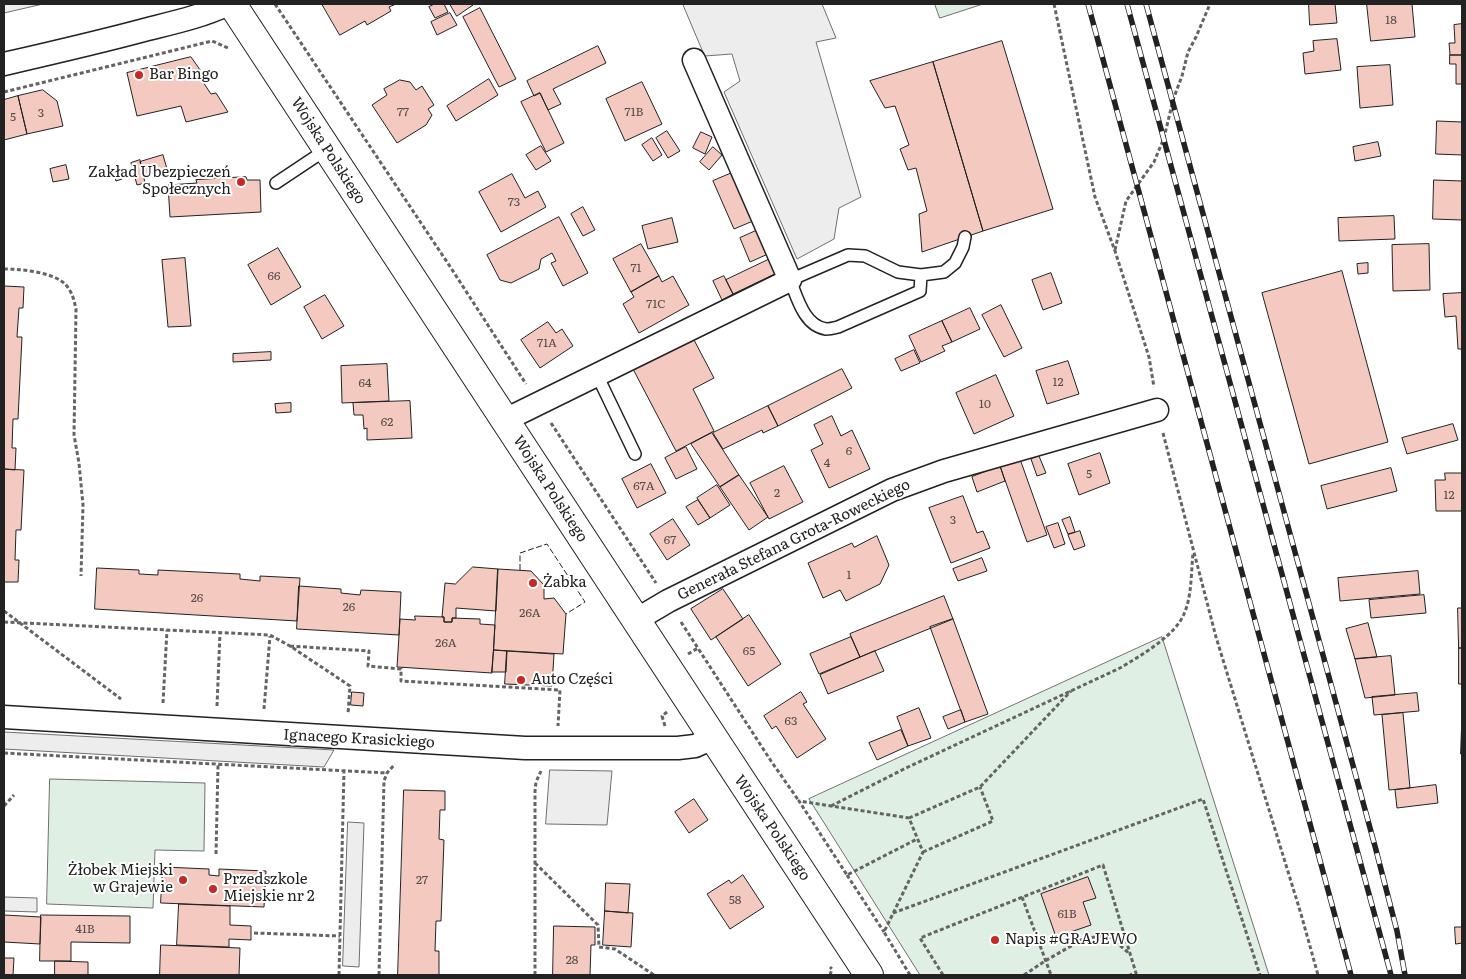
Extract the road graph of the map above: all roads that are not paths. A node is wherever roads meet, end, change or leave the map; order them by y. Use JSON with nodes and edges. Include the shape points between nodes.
{"nodes":[{"id":1,"x":230,"y":4,"type":"edge"},
{"id":2,"x":694,"y":60,"type":"dead end"},
{"id":3,"x":4,"y":64,"type":"edge"},
{"id":4,"x":327,"y":149,"type":"junction"},
{"id":5,"x":276,"y":183,"type":"dead end"},
{"id":6,"x":965,"y":237,"type":"dead end"},
{"id":7,"x":921,"y":275,"type":"junction"},
{"id":8,"x":790,"y":280,"type":"junction"},
{"id":9,"x":597,"y":375,"type":"junction"},
{"id":10,"x":1157,"y":410,"type":"road end"},
{"id":11,"x":505,"y":420,"type":"junction"},
{"id":12,"x":635,"y":454,"type":"dead end"},
{"id":13,"x":636,"y":620,"type":"junction"},
{"id":14,"x":4,"y":717,"type":"edge"},
{"id":15,"x":712,"y":738,"type":"junction"},
{"id":16,"x":869,"y":975,"type":"edge"}],
"edges":[{"from":1,"to":3,"type":"street","via":[[187,19]]},
{"from":1,"to":4,"type":"main road","name":"Wojska Polskiego"},
{"from":2,"to":8,"type":"street"},
{"from":4,"to":5,"type":"lane"},
{"from":4,"to":11,"type":"main road","name":"Wojska Polskiego"},
{"from":6,"to":7,"type":"lane","via":[[955,264],[944,272]]},
{"from":7,"to":8,"type":"lane","via":[[898,272],[865,256],[848,255]]},
{"from":7,"to":8,"type":"lane","via":[[920,291],[827,329],[805,316]]},
{"from":8,"to":9,"type":"street"},
{"from":9,"to":11,"type":"street"},
{"from":9,"to":12,"type":"lane"},
{"from":10,"to":13,"type":"street","name":"Generała Stefana Grota-Roweckiego","via":[[944,471],[892,490]]},
{"from":11,"to":13,"type":"main road","name":"Wojska Polskiego"},
{"from":13,"to":15,"type":"main road","name":"Wojska Polskiego"},
{"from":14,"to":15,"type":"street","name":"Ignacego Krasickiego","via":[[524,748],[678,748],[695,746]]},
{"from":15,"to":16,"type":"main road","name":"Wojska Polskiego"}]}
